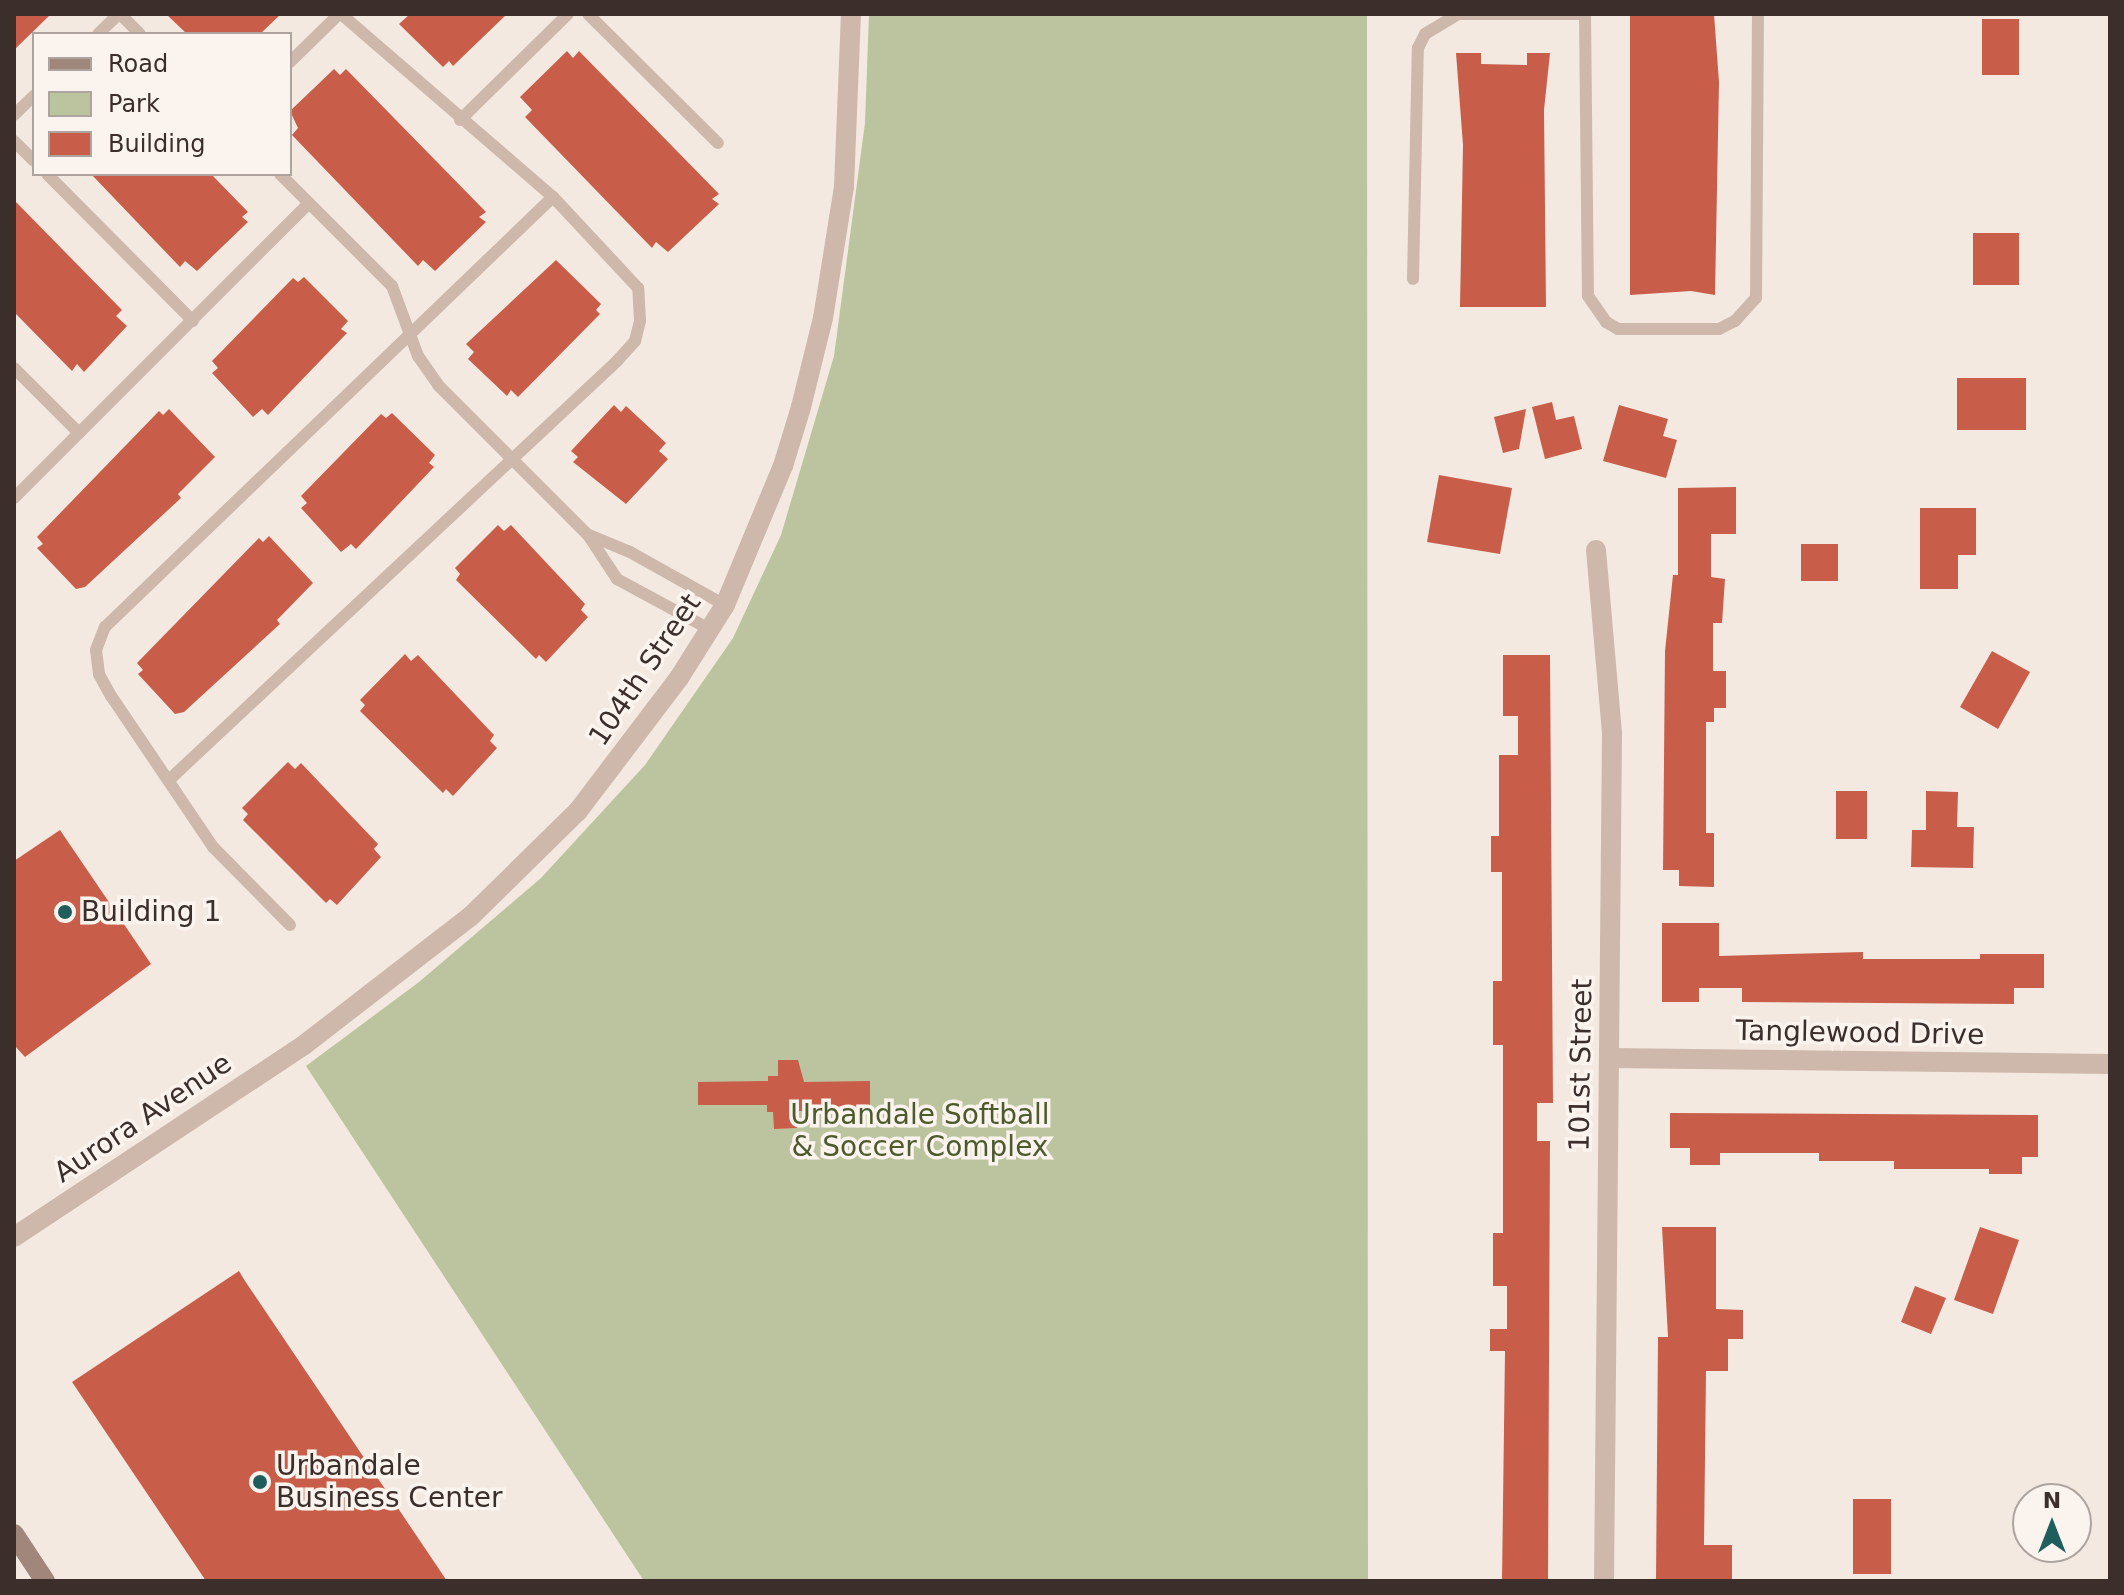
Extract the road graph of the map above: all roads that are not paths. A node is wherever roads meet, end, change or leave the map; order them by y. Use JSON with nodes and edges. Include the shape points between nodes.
{"nodes":[{"id":1,"x":120,"y":14,"type":"edge"},
{"id":2,"x":340,"y":14,"type":"edge"},
{"id":3,"x":568,"y":14,"type":"edge"},
{"id":4,"x":588,"y":14,"type":"edge"},
{"id":5,"x":851,"y":14,"type":"edge"},
{"id":6,"x":1585,"y":14,"type":"edge"},
{"id":7,"x":1758,"y":14,"type":"edge"},
{"id":8,"x":100,"y":32,"type":"edge"},
{"id":9,"x":138,"y":32,"type":"edge"},
{"id":10,"x":292,"y":60,"type":"edge"},
{"id":11,"x":32,"y":98,"type":"edge"},
{"id":12,"x":14,"y":115,"type":"edge"},
{"id":13,"x":460,"y":120,"type":"junction"},
{"id":14,"x":14,"y":141,"type":"edge"},
{"id":15,"x":718,"y":143,"type":"dead end"},
{"id":16,"x":32,"y":159,"type":"edge"},
{"id":17,"x":49,"y":176,"type":"edge"},
{"id":18,"x":282,"y":176,"type":"edge"},
{"id":19,"x":553,"y":197,"type":"junction"},
{"id":20,"x":309,"y":203,"type":"junction"},
{"id":21,"x":1413,"y":279,"type":"dead end"},
{"id":22,"x":193,"y":321,"type":"junction"},
{"id":23,"x":410,"y":332,"type":"junction"},
{"id":24,"x":14,"y":368,"type":"edge"},
{"id":25,"x":79,"y":433,"type":"junction"},
{"id":26,"x":509,"y":460,"type":"junction"},
{"id":27,"x":14,"y":498,"type":"edge"},
{"id":28,"x":588,"y":535,"type":"junction"},
{"id":29,"x":1596,"y":550,"type":"dead end"},
{"id":30,"x":725,"y":605,"type":"junction"},
{"id":31,"x":711,"y":630,"type":"junction"},
{"id":32,"x":169,"y":780,"type":"junction"},
{"id":33,"x":290,"y":925,"type":"dead end"},
{"id":34,"x":1609,"y":1058,"type":"junction"},
{"id":35,"x":2110,"y":1064,"type":"edge"},
{"id":36,"x":263,"y":1072,"type":"joint"},
{"id":37,"x":14,"y":1237,"type":"edge"},
{"id":38,"x":14,"y":1534,"type":"edge"},
{"id":39,"x":45,"y":1581,"type":"edge"},
{"id":40,"x":1604,"y":1581,"type":"edge"}],
"edges":[{"from":1,"to":8,"type":"lane"},
{"from":1,"to":9,"type":"lane"},
{"from":2,"to":10,"type":"lane"},
{"from":2,"to":13,"type":"lane"},
{"from":3,"to":13,"type":"lane"},
{"from":4,"to":15,"type":"lane"},
{"from":5,"to":30,"type":"street","name":"104th Street","via":[[844,187],[823,318],[783,466]]},
{"from":6,"to":7,"type":"lane","via":[[1588,296],[1606,322],[1618,329],[1719,329],[1735,321],[1756,298]]},
{"from":6,"to":21,"type":"lane","via":[[1458,14],[1425,34],[1418,48]]},
{"from":11,"to":12,"type":"lane"},
{"from":13,"to":19,"type":"lane"},
{"from":14,"to":16,"type":"lane"},
{"from":17,"to":22,"type":"lane"},
{"from":18,"to":20,"type":"lane"},
{"from":19,"to":23,"type":"lane"},
{"from":19,"to":26,"type":"lane","via":[[638,288],[640,321],[635,341],[617,361]]},
{"from":20,"to":22,"type":"lane"},
{"from":20,"to":23,"type":"lane","via":[[392,286]]},
{"from":22,"to":25,"type":"lane"},
{"from":23,"to":26,"type":"lane","via":[[438,385]]},
{"from":23,"to":32,"type":"lane","via":[[105,627],[96,650],[99,674]]},
{"from":24,"to":25,"type":"lane"},
{"from":25,"to":27,"type":"lane"},
{"from":26,"to":28,"type":"lane"},
{"from":26,"to":32,"type":"lane"},
{"from":28,"to":30,"type":"lane"},
{"from":28,"to":31,"type":"lane","via":[[617,579]]},
{"from":29,"to":34,"type":"street","name":"101st Street","via":[[1612,734]]},
{"from":30,"to":31,"type":"street","name":"104th Street"},
{"from":31,"to":36,"type":"street","name":"104th Street","via":[[635,740],[522,869],[410,967]]},
{"from":32,"to":33,"type":"lane","via":[[213,847]]},
{"from":34,"to":35,"type":"street","name":"Tanglewood Drive"},
{"from":34,"to":40,"type":"street","name":"101st Street"},
{"from":36,"to":37,"type":"street","name":"Aurora Avenue"},
{"from":38,"to":39,"type":"main road"}]}
